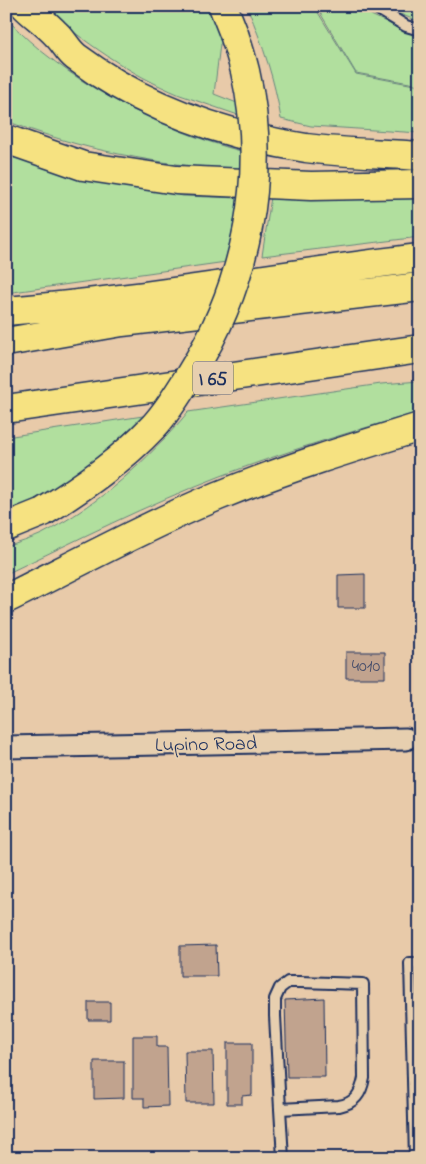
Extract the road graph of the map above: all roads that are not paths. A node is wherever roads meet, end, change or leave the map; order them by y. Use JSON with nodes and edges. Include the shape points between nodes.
{"nodes":[{"id":1,"x":8,"y":6,"type":"edge"},
{"id":2,"x":25,"y":6,"type":"edge"},
{"id":3,"x":223,"y":6,"type":"edge"},
{"id":4,"x":373,"y":6,"type":"edge"},
{"id":5,"x":420,"y":30,"type":"edge"},
{"id":6,"x":67,"y":50,"type":"junction"},
{"id":7,"x":6,"y":139,"type":"edge"},
{"id":8,"x":420,"y":156,"type":"edge"},
{"id":9,"x":420,"y":184,"type":"edge"},
{"id":10,"x":420,"y":258,"type":"edge"},
{"id":11,"x":420,"y":287,"type":"edge"},
{"id":12,"x":6,"y":311,"type":"edge"},
{"id":13,"x":6,"y":342,"type":"edge"},
{"id":14,"x":420,"y":350,"type":"edge"},
{"id":15,"x":6,"y":409,"type":"edge"},
{"id":16,"x":420,"y":427,"type":"edge"},
{"id":17,"x":6,"y":527,"type":"edge"},
{"id":18,"x":6,"y":599,"type":"edge"},
{"id":19,"x":406,"y":739,"type":"dead end"},
{"id":20,"x":6,"y":747,"type":"edge"},
{"id":21,"x":420,"y":963,"type":"edge"},
{"id":22,"x":416,"y":1075,"type":"edge"},
{"id":23,"x":280,"y":1109,"type":"junction"},
{"id":24,"x":283,"y":1158,"type":"edge"},
{"id":25,"x":414,"y":1158,"type":"edge"}],
"edges":[{"from":1,"to":6,"type":"highway","via":[[50,44]]},
{"from":2,"to":6,"type":"highway","via":[[57,34]]},
{"from":3,"to":17,"type":"highway","bridge":true,"via":[[245,71],[254,135],[252,207],[242,258],[227,305],[206,350],[155,425],[117,461],[81,488],[43,512]]},
{"from":4,"to":5,"type":"lane","via":[[406,26]]},
{"from":6,"to":8,"type":"highway","via":[[150,102],[235,134],[307,148]]},
{"from":7,"to":9,"type":"highway","via":[[83,166],[176,180],[311,186]]},
{"from":10,"to":12,"type":"highway","via":[[75,305]]},
{"from":11,"to":13,"type":"highway","via":[[122,322]]},
{"from":14,"to":15,"type":"highway","number":"I 65"},
{"from":16,"to":18,"type":"highway","via":[[340,451],[219,496]]},
{"from":19,"to":20,"type":"street","name":"Lupino Road"},
{"from":21,"to":22,"type":"lane","via":[[410,963]]},
{"from":22,"to":25,"type":"lane"},
{"from":23,"to":23,"type":"lane","via":[[339,1106],[348,1104],[359,1095],[364,1078],[363,984],[288,982],[280,988],[275,999]]},
{"from":23,"to":24,"type":"lane"}]}
